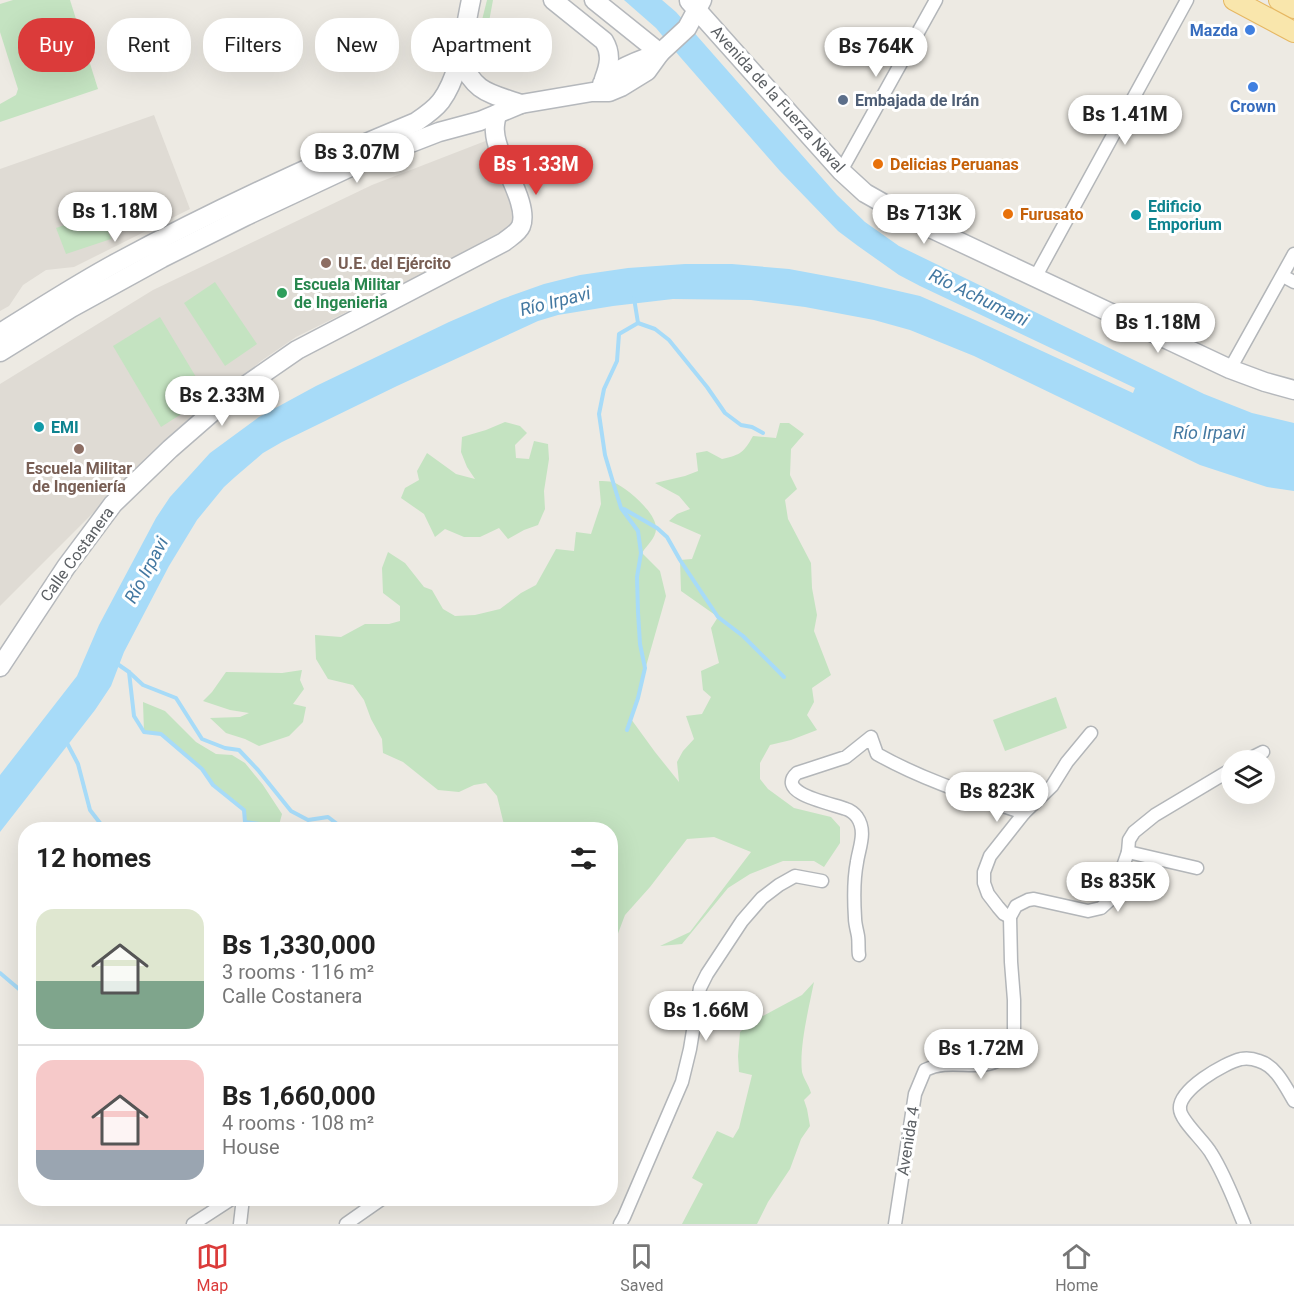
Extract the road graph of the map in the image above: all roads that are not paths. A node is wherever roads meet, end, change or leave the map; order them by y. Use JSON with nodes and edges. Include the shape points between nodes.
{"nodes":[{"id":1,"x":471,"y":0,"type":"edge"},
{"id":2,"x":553,"y":0,"type":"edge"},
{"id":3,"x":594,"y":0,"type":"edge"},
{"id":4,"x":936,"y":0,"type":"edge"},
{"id":5,"x":1187,"y":0,"type":"edge"},
{"id":6,"x":1234,"y":0,"type":"edge"},
{"id":7,"x":1279,"y":0,"type":"edge"},
{"id":8,"x":1294,"y":8,"type":"edge"},
{"id":9,"x":693,"y":14,"type":"edge"},
{"id":10,"x":467,"y":18,"type":"edge"},
{"id":11,"x":1294,"y":33,"type":"edge"},
{"id":12,"x":663,"y":50,"type":"junction"},
{"id":13,"x":454,"y":72,"type":"edge"},
{"id":14,"x":467,"y":72,"type":"edge"},
{"id":15,"x":598,"y":86,"type":"junction"},
{"id":16,"x":521,"y":104,"type":"junction"},
{"id":17,"x":497,"y":114,"type":"junction"},
{"id":18,"x":841,"y":171,"type":"junction"},
{"id":19,"x":203,"y":228,"type":"junction"},
{"id":20,"x":1294,"y":254,"type":"edge"},
{"id":21,"x":1036,"y":276,"type":"junction"},
{"id":22,"x":1283,"y":276,"type":"junction"},
{"id":23,"x":1294,"y":282,"type":"edge"},
{"id":24,"x":56,"y":309,"type":"junction"},
{"id":25,"x":0,"y":333,"type":"edge"},
{"id":26,"x":0,"y":352,"type":"edge"},
{"id":27,"x":1230,"y":369,"type":"junction"},
{"id":28,"x":1294,"y":390,"type":"edge"},
{"id":29,"x":0,"y":667,"type":"edge"},
{"id":30,"x":1090,"y":733,"type":"dead end"},
{"id":31,"x":1221,"y":775,"type":"edge"},
{"id":32,"x":1024,"y":813,"type":"junction"},
{"id":33,"x":1128,"y":852,"type":"junction"},
{"id":34,"x":1197,"y":868,"type":"dead end"},
{"id":35,"x":822,"y":881,"type":"dead end"},
{"id":36,"x":1010,"y":917,"type":"junction"},
{"id":37,"x":859,"y":955,"type":"dead end"},
{"id":38,"x":1294,"y":1101,"type":"edge"},
{"id":39,"x":221,"y":1206,"type":"edge"},
{"id":40,"x":242,"y":1206,"type":"edge"},
{"id":41,"x":372,"y":1206,"type":"edge"},
{"id":42,"x":193,"y":1224,"type":"edge"},
{"id":43,"x":240,"y":1224,"type":"edge"},
{"id":44,"x":346,"y":1224,"type":"edge"},
{"id":45,"x":620,"y":1224,"type":"edge"},
{"id":46,"x":895,"y":1224,"type":"edge"},
{"id":47,"x":1244,"y":1224,"type":"edge"}],
"edges":[{"from":1,"to":10,"type":"main road"},
{"from":2,"to":15,"type":"main road","via":[[608,48],[609,66]]},
{"from":3,"to":12,"type":"main road"},
{"from":4,"to":18,"type":"street"},
{"from":5,"to":21,"type":"street"},
{"from":6,"to":11,"type":"main road"},
{"from":7,"to":8,"type":"main road"},
{"from":9,"to":12,"type":"main road"},
{"from":9,"to":18,"type":"main road","name":"Avenida de la Fuerza Naval","via":[[711,24]]},
{"from":12,"to":15,"type":"main road","via":[[647,71],[634,80],[609,92]]},
{"from":13,"to":19,"type":"main road","via":[[442,100],[416,122],[274,183]]},
{"from":14,"to":16,"type":"main road","via":[[481,89]]},
{"from":15,"to":16,"type":"main road"},
{"from":16,"to":17,"type":"main road"},
{"from":17,"to":19,"type":"main road","via":[[379,154]]},
{"from":17,"to":29,"type":"main road","name":"Calle Costanera","via":[[498,146],[521,208],[520,227],[514,234],[297,350],[232,395],[170,448],[114,504],[66,567]]},
{"from":18,"to":21,"type":"main road","name":"Avenida de la Fuerza Naval","via":[[884,205]]},
{"from":19,"to":24,"type":"main road","via":[[104,270]]},
{"from":20,"to":22,"type":"street"},
{"from":21,"to":27,"type":"main road","name":"Avenida de la Fuerza Naval"},
{"from":22,"to":23,"type":"street"},
{"from":22,"to":27,"type":"street"},
{"from":24,"to":25,"type":"main road"},
{"from":24,"to":26,"type":"main road"},
{"from":27,"to":28,"type":"main road","name":"Avenida de la Fuerza Naval"},
{"from":30,"to":32,"type":"street","via":[[1052,786]]},
{"from":31,"to":33,"type":"street","via":[[1134,832]]},
{"from":32,"to":36,"type":"street","via":[[990,856],[984,872],[988,894]]},
{"from":32,"to":37,"type":"street","via":[[894,764],[877,754],[871,736],[846,757],[792,777],[797,790],[848,809],[861,826],[855,919]]},
{"from":33,"to":34,"type":"street"},
{"from":33,"to":36,"type":"street","via":[[1112,898],[1101,908],[1088,911],[1034,898],[1016,906]]},
{"from":35,"to":45,"type":"street","via":[[795,876],[762,898],[707,974],[700,988],[682,1082]]},
{"from":36,"to":46,"type":"street","name":"Avenida 4","via":[[1014,1031],[1010,1054],[982,1065],[936,1064],[925,1070],[915,1094]]},
{"from":38,"to":47,"type":"street","via":[[1272,1069],[1260,1061],[1243,1058],[1223,1066],[1181,1100],[1181,1115],[1211,1153]]},
{"from":39,"to":42,"type":"street"},
{"from":40,"to":43,"type":"street"},
{"from":41,"to":44,"type":"street"}]}
